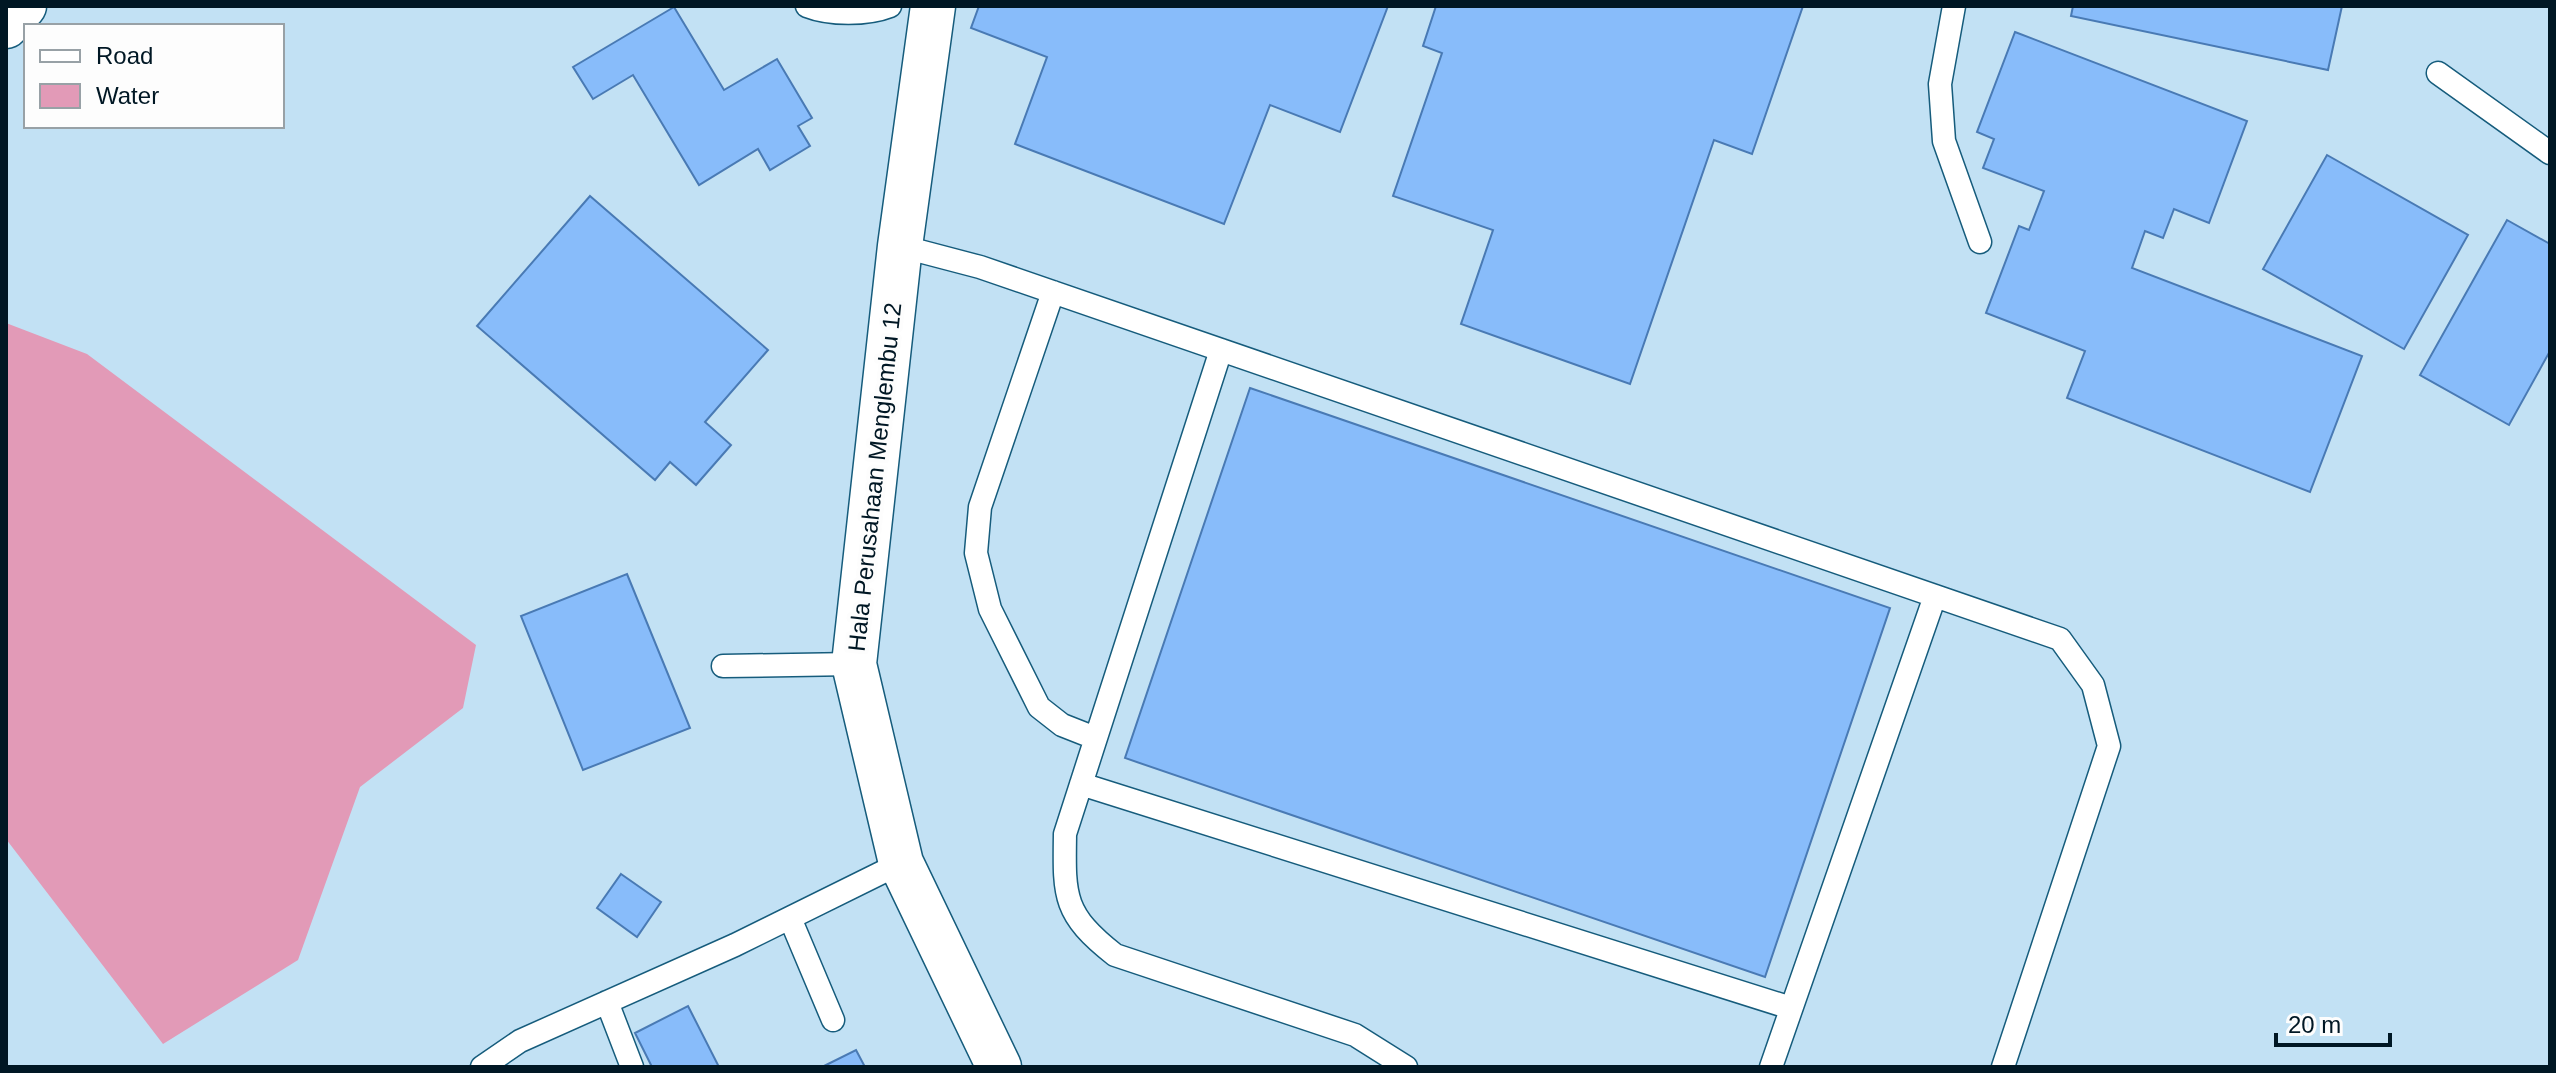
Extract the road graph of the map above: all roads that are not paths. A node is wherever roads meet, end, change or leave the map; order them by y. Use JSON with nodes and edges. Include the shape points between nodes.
{"nodes":[{"id":1,"x":24,"y":6,"type":"edge"},
{"id":2,"x":807,"y":6,"type":"edge"},
{"id":3,"x":890,"y":6,"type":"edge"},
{"id":4,"x":933,"y":6,"type":"edge"},
{"id":5,"x":1954,"y":6,"type":"edge"},
{"id":6,"x":6,"y":26,"type":"edge"},
{"id":7,"x":2438,"y":73,"type":"dead end"},
{"id":8,"x":2550,"y":153,"type":"edge"},
{"id":9,"x":1980,"y":242,"type":"dead end"},
{"id":10,"x":900,"y":246,"type":"junction"},
{"id":11,"x":1053,"y":292,"type":"junction"},
{"id":12,"x":1221,"y":350,"type":"junction"},
{"id":13,"x":1935,"y":596,"type":"junction"},
{"id":14,"x":854,"y":664,"type":"junction"},
{"id":15,"x":723,"y":666,"type":"dead end"},
{"id":16,"x":1095,"y":738,"type":"junction"},
{"id":17,"x":1081,"y":784,"type":"junction"},
{"id":18,"x":901,"y":863,"type":"junction"},
{"id":19,"x":790,"y":918,"type":"junction"},
{"id":20,"x":607,"y":1002,"type":"junction"},
{"id":21,"x":1791,"y":1008,"type":"junction"},
{"id":22,"x":833,"y":1020,"type":"dead end"},
{"id":23,"x":482,"y":1067,"type":"edge"},
{"id":24,"x":632,"y":1067,"type":"edge"},
{"id":25,"x":999,"y":1067,"type":"edge"},
{"id":26,"x":1406,"y":1067,"type":"edge"},
{"id":27,"x":1771,"y":1067,"type":"edge"},
{"id":28,"x":2003,"y":1067,"type":"edge"}],
"edges":[{"from":1,"to":6,"type":"street"},
{"from":2,"to":3,"type":"lane","via":[[820,11],[877,11]]},
{"from":4,"to":10,"type":"street","name":"Hala Perusahaan Menglembu 12"},
{"from":5,"to":9,"type":"lane","via":[[1940,84],[1944,141]]},
{"from":7,"to":8,"type":"lane"},
{"from":10,"to":11,"type":"lane"},
{"from":10,"to":14,"type":"street","name":"Hala Perusahaan Menglembu 12"},
{"from":11,"to":12,"type":"lane"},
{"from":11,"to":16,"type":"lane","via":[[980,507],[976,553],[990,609],[1039,707],[1062,725]]},
{"from":12,"to":13,"type":"lane"},
{"from":12,"to":16,"type":"lane"},
{"from":13,"to":21,"type":"lane"},
{"from":13,"to":28,"type":"lane","via":[[2060,639],[2093,685],[2109,746]]},
{"from":14,"to":15,"type":"lane"},
{"from":14,"to":18,"type":"street","name":"Hala Perusahaan Menglembu 12"},
{"from":16,"to":17,"type":"lane"},
{"from":17,"to":21,"type":"lane"},
{"from":17,"to":26,"type":"lane","via":[[1065,834],[1064,889],[1082,929],[1115,955],[1355,1035]]},
{"from":18,"to":19,"type":"lane"},
{"from":18,"to":25,"type":"street","name":"Hala Perusahaan Menglembu 12"},
{"from":19,"to":20,"type":"lane"},
{"from":19,"to":22,"type":"lane"},
{"from":20,"to":23,"type":"lane","via":[[520,1041]]},
{"from":20,"to":24,"type":"lane"},
{"from":21,"to":27,"type":"lane"}]}
